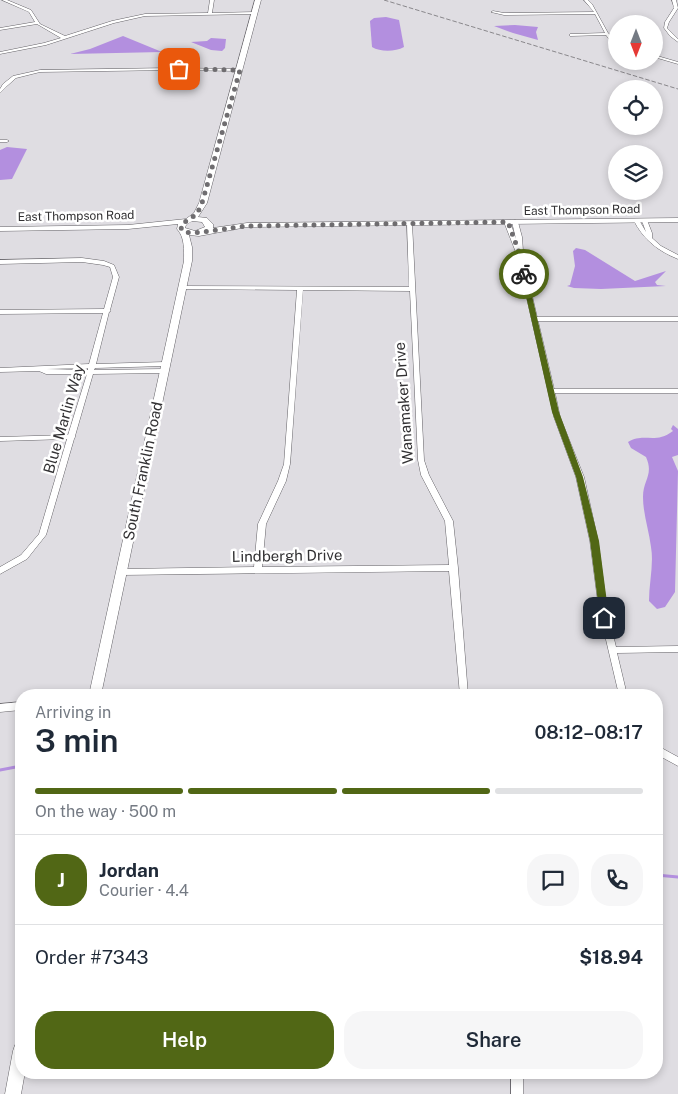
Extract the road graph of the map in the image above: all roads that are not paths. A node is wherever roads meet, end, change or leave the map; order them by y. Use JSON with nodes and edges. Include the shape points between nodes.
{"nodes":[{"id":1,"x":4,"y":0,"type":"edge"},
{"id":2,"x":212,"y":0,"type":"edge"},
{"id":3,"x":258,"y":0,"type":"edge"},
{"id":4,"x":586,"y":0,"type":"edge"},
{"id":5,"x":674,"y":0,"type":"edge"},
{"id":6,"x":493,"y":12,"type":"dead end"},
{"id":7,"x":210,"y":13,"type":"junction"},
{"id":8,"x":255,"y":13,"type":"junction"},
{"id":9,"x":596,"y":13,"type":"junction"},
{"id":10,"x":38,"y":23,"type":"junction"},
{"id":11,"x":0,"y":29,"type":"edge"},
{"id":12,"x":606,"y":34,"type":"joint"},
{"id":13,"x":571,"y":35,"type":"dead end"},
{"id":14,"x":65,"y":38,"type":"junction"},
{"id":15,"x":678,"y":41,"type":"edge"},
{"id":16,"x":0,"y":53,"type":"edge"},
{"id":17,"x":678,"y":56,"type":"edge"},
{"id":18,"x":663,"y":58,"type":"edge"},
{"id":19,"x":671,"y":60,"type":"junction"},
{"id":20,"x":678,"y":63,"type":"edge"},
{"id":21,"x":240,"y":70,"type":"junction"},
{"id":22,"x":0,"y":92,"type":"edge"},
{"id":23,"x":0,"y":141,"type":"edge"},
{"id":24,"x":7,"y":141,"type":"dead end"},
{"id":25,"x":202,"y":203,"type":"junction"},
{"id":26,"x":678,"y":220,"type":"edge"},
{"id":27,"x":187,"y":221,"type":"junction"},
{"id":28,"x":641,"y":221,"type":"junction"},
{"id":29,"x":512,"y":222,"type":"junction"},
{"id":30,"x":409,"y":223,"type":"junction"},
{"id":31,"x":153,"y":226,"type":"junction"},
{"id":32,"x":206,"y":227,"type":"junction"},
{"id":33,"x":0,"y":229,"type":"edge"},
{"id":34,"x":183,"y":231,"type":"junction"},
{"id":35,"x":188,"y":247,"type":"junction"},
{"id":36,"x":678,"y":257,"type":"edge"},
{"id":37,"x":0,"y":262,"type":"edge"},
{"id":38,"x":183,"y":286,"type":"junction"},
{"id":39,"x":300,"y":288,"type":"junction"},
{"id":40,"x":412,"y":289,"type":"junction"},
{"id":41,"x":108,"y":311,"type":"junction"},
{"id":42,"x":0,"y":312,"type":"edge"},
{"id":43,"x":534,"y":319,"type":"junction"},
{"id":44,"x":678,"y":319,"type":"edge"},
{"id":45,"x":165,"y":368,"type":"junction"},
{"id":46,"x":92,"y":369,"type":"junction"},
{"id":47,"x":0,"y":370,"type":"edge"},
{"id":48,"x":551,"y":391,"type":"junction"},
{"id":49,"x":678,"y":391,"type":"edge"},
{"id":50,"x":72,"y":438,"type":"junction"},
{"id":51,"x":0,"y":439,"type":"edge"},
{"id":52,"x":454,"y":568,"type":"junction"},
{"id":53,"x":258,"y":570,"type":"junction"},
{"id":54,"x":0,"y":571,"type":"edge"},
{"id":55,"x":122,"y":572,"type":"junction"},
{"id":56,"x":678,"y":649,"type":"edge"},
{"id":57,"x":612,"y":650,"type":"junction"},
{"id":58,"x":96,"y":689,"type":"edge"},
{"id":59,"x":464,"y":689,"type":"edge"},
{"id":60,"x":622,"y":689,"type":"edge"},
{"id":61,"x":15,"y":707,"type":"edge"},
{"id":62,"x":0,"y":708,"type":"edge"},
{"id":63,"x":663,"y":752,"type":"edge"},
{"id":64,"x":678,"y":762,"type":"edge"},
{"id":65,"x":16,"y":1079,"type":"edge"},
{"id":66,"x":517,"y":1079,"type":"edge"},
{"id":67,"x":13,"y":1094,"type":"edge"},
{"id":68,"x":518,"y":1094,"type":"edge"}],
"edges":[{"from":1,"to":10,"type":"street","via":[[30,11]]},
{"from":2,"to":7,"type":"street"},
{"from":3,"to":8,"type":"main road"},
{"from":4,"to":9,"type":"street"},
{"from":5,"to":15,"type":"street","via":[[676,8],[665,25]]},
{"from":6,"to":9,"type":"street"},
{"from":7,"to":8,"type":"street"},
{"from":7,"to":14,"type":"street","via":[[128,18]]},
{"from":8,"to":21,"type":"main road"},
{"from":9,"to":12,"type":"street"},
{"from":10,"to":11,"type":"street"},
{"from":10,"to":14,"type":"street"},
{"from":12,"to":13,"type":"street"},
{"from":14,"to":16,"type":"street"},
{"from":17,"to":19,"type":"street"},
{"from":18,"to":19,"type":"street"},
{"from":19,"to":20,"type":"street"},
{"from":21,"to":22,"type":"street","via":[[47,70],[20,75],[7,82]]},
{"from":21,"to":25,"type":"main road"},
{"from":23,"to":24,"type":"street"},
{"from":25,"to":27,"type":"main road","via":[[197,214]]},
{"from":25,"to":32,"type":"main road"},
{"from":26,"to":28,"type":"main road","name":"East Thompson Road"},
{"from":27,"to":31,"type":"main road","name":"East Thompson Road"},
{"from":27,"to":32,"type":"main road","name":"East Thompson Road","via":[[200,219]]},
{"from":27,"to":34,"type":"main road","via":[[181,225]]},
{"from":28,"to":29,"type":"main road","name":"East Thompson Road"},
{"from":28,"to":36,"type":"street","via":[[643,233],[654,245]]},
{"from":29,"to":30,"type":"main road","name":"East Thompson Road"},
{"from":29,"to":43,"type":"street"},
{"from":30,"to":32,"type":"main road","name":"East Thompson Road"},
{"from":30,"to":40,"type":"street","name":"Wanamaker Drive"},
{"from":31,"to":33,"type":"main road","name":"East Thompson Road"},
{"from":31,"to":34,"type":"main road","name":"East Thompson Road"},
{"from":32,"to":34,"type":"main road","name":"East Thompson Road","via":[[192,234]]},
{"from":32,"to":35,"type":"main road"},
{"from":34,"to":35,"type":"main road","name":"South Franklin Road"},
{"from":35,"to":38,"type":"main road","name":"South Franklin Road"},
{"from":37,"to":41,"type":"street","name":"Blue Marlin Way","via":[[82,260],[112,266],[116,277]]},
{"from":38,"to":39,"type":"street"},
{"from":38,"to":45,"type":"main road","name":"South Franklin Road"},
{"from":39,"to":40,"type":"street"},
{"from":39,"to":53,"type":"street","via":[[287,464],[262,524]]},
{"from":40,"to":52,"type":"street","name":"Wanamaker Drive","via":[[421,460],[449,521]]},
{"from":41,"to":42,"type":"street"},
{"from":41,"to":46,"type":"street","name":"Blue Marlin Way"},
{"from":43,"to":44,"type":"street"},
{"from":43,"to":48,"type":"street"},
{"from":45,"to":46,"type":"street"},
{"from":45,"to":55,"type":"main road","name":"South Franklin Road"},
{"from":46,"to":47,"type":"street","via":[[47,366],[40,370]]},
{"from":46,"to":50,"type":"street","name":"Blue Marlin Way"},
{"from":48,"to":49,"type":"street"},
{"from":48,"to":57,"type":"street","via":[[580,477]]},
{"from":50,"to":51,"type":"street"},
{"from":50,"to":54,"type":"street","name":"Blue Marlin Way","via":[[42,536],[24,557]]},
{"from":52,"to":53,"type":"street","name":"Lindbergh Drive"},
{"from":52,"to":59,"type":"street","name":"Wanamaker Drive"},
{"from":53,"to":55,"type":"street","name":"Lindbergh Drive"},
{"from":55,"to":58,"type":"main road","name":"South Franklin Road"},
{"from":56,"to":57,"type":"street"},
{"from":57,"to":60,"type":"street"},
{"from":61,"to":62,"type":"street"},
{"from":63,"to":64,"type":"street"},
{"from":65,"to":67,"type":"main road"},
{"from":66,"to":68,"type":"street"}]}
